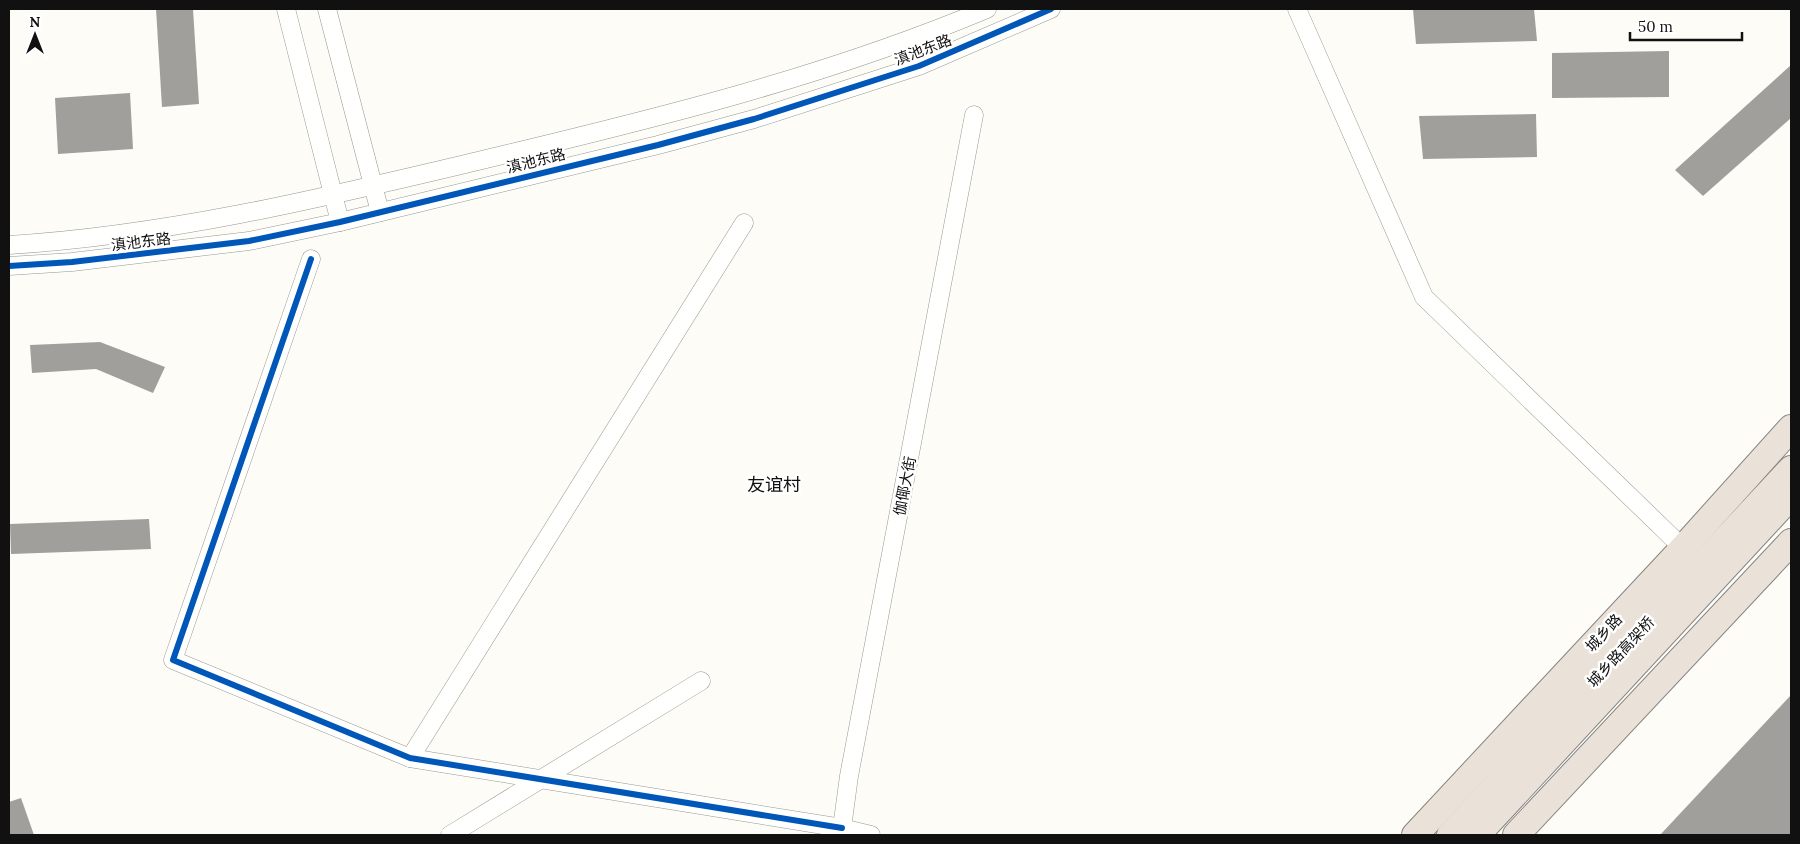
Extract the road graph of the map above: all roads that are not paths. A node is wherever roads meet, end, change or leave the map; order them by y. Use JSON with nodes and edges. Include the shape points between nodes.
{"nodes":[{"id":1,"x":286,"y":9,"type":"edge"},
{"id":2,"x":327,"y":9,"type":"edge"},
{"id":3,"x":987,"y":9,"type":"edge"},
{"id":4,"x":1052,"y":9,"type":"edge"},
{"id":5,"x":1297,"y":9,"type":"edge"},
{"id":6,"x":974,"y":115,"type":"dead end"},
{"id":7,"x":373,"y":186,"type":"junction"},
{"id":8,"x":332,"y":196,"type":"junction"},
{"id":9,"x":380,"y":212,"type":"junction"},
{"id":10,"x":340,"y":222,"type":"junction"},
{"id":11,"x":744,"y":223,"type":"dead end"},
{"id":12,"x":9,"y":245,"type":"edge"},
{"id":13,"x":311,"y":259,"type":"dead end"},
{"id":14,"x":9,"y":266,"type":"edge"},
{"id":15,"x":1791,"y":428,"type":"edge"},
{"id":16,"x":1791,"y":469,"type":"edge"},
{"id":17,"x":1791,"y":496,"type":"edge"},
{"id":18,"x":1791,"y":542,"type":"edge"},
{"id":19,"x":1683,"y":548,"type":"junction"},
{"id":20,"x":701,"y":681,"type":"dead end"},
{"id":21,"x":410,"y":758,"type":"junction"},
{"id":22,"x":842,"y":828,"type":"junction"},
{"id":23,"x":450,"y":835,"type":"edge"},
{"id":24,"x":871,"y":835,"type":"edge"},
{"id":25,"x":1415,"y":835,"type":"edge"},
{"id":26,"x":1450,"y":835,"type":"edge"},
{"id":27,"x":1477,"y":835,"type":"edge"},
{"id":28,"x":1516,"y":835,"type":"edge"}],
"edges":[{"from":1,"to":8,"type":"street"},
{"from":2,"to":7,"type":"street"},
{"from":3,"to":7,"type":"street","name":"滇池东路","via":[[890,48],[803,76],[596,133]]},
{"from":4,"to":9,"type":"street","name":"滇池东路","via":[[919,66],[754,119]]},
{"from":5,"to":19,"type":"street","via":[[1424,297]]},
{"from":6,"to":22,"type":"street","name":"伽倻大街","via":[[849,776]]},
{"from":7,"to":8,"type":"street","name":"滇池东路"},
{"from":7,"to":9,"type":"street"},
{"from":8,"to":10,"type":"street"},
{"from":8,"to":12,"type":"street","name":"滇池东路","via":[[133,234]]},
{"from":9,"to":10,"type":"street","name":"滇池东路"},
{"from":10,"to":14,"type":"street","name":"滇池东路","via":[[239,242],[82,261]]},
{"from":11,"to":21,"type":"street"},
{"from":13,"to":21,"type":"street","via":[[173,660]]},
{"from":15,"to":19,"type":"highway","name":"城乡路"},
{"from":16,"to":26,"type":"highway","name":"城乡路高架桥"},
{"from":17,"to":27,"type":"highway","name":"城乡路高架桥"},
{"from":18,"to":28,"type":"highway"},
{"from":19,"to":25,"type":"highway","name":"城乡路"},
{"from":20,"to":23,"type":"street"},
{"from":21,"to":22,"type":"street"},
{"from":22,"to":24,"type":"street"}]}
